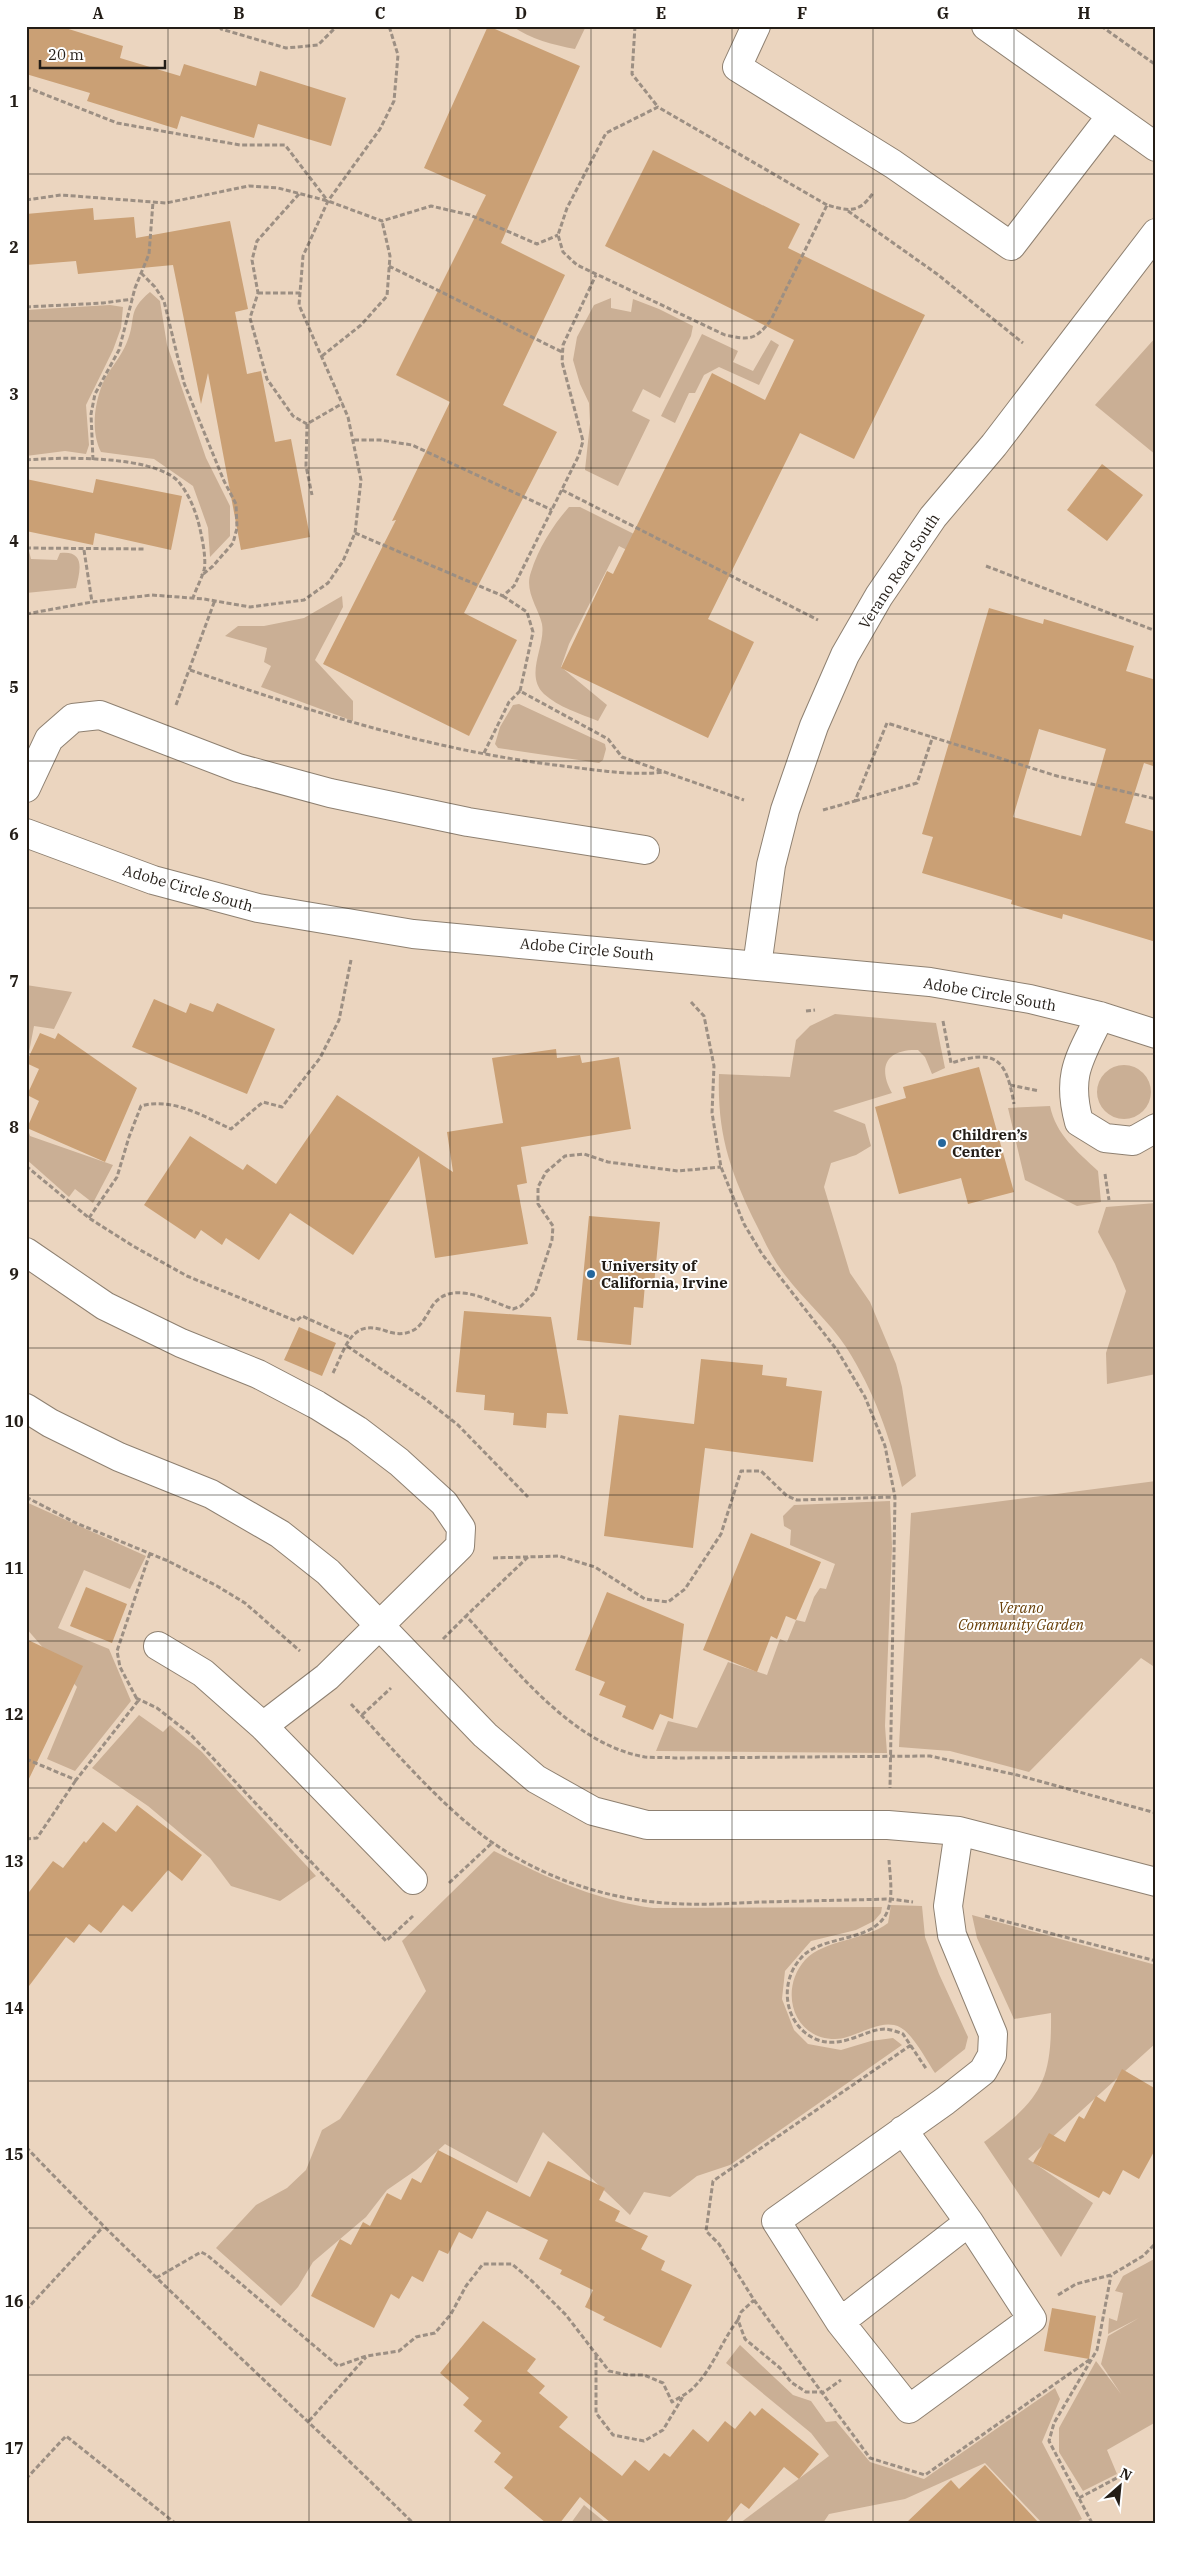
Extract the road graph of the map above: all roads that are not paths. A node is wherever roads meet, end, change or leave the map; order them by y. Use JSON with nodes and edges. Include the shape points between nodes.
{"nodes":[{"id":1,"x":756,"y":26,"type":"edge"},
{"id":2,"x":986,"y":26,"type":"edge"},
{"id":3,"x":1111,"y":116,"type":"junction"},
{"id":4,"x":1156,"y":147,"type":"edge"},
{"id":5,"x":1156,"y":233,"type":"edge"},
{"id":6,"x":26,"y":788,"type":"edge"},
{"id":7,"x":26,"y":833,"type":"edge"},
{"id":8,"x":645,"y":850,"type":"dead end"},
{"id":9,"x":757,"y":966,"type":"junction"},
{"id":10,"x":1100,"y":1016,"type":"junction"},
{"id":11,"x":1156,"y":1034,"type":"edge"},
{"id":12,"x":1156,"y":1128,"type":"edge"},
{"id":13,"x":26,"y":1252,"type":"edge"},
{"id":14,"x":26,"y":1408,"type":"edge"},
{"id":15,"x":382,"y":1625,"type":"junction"},
{"id":16,"x":158,"y":1646,"type":"dead end"},
{"id":17,"x":263,"y":1726,"type":"junction"},
{"id":18,"x":960,"y":1831,"type":"junction"},
{"id":19,"x":413,"y":1880,"type":"dead end"},
{"id":20,"x":1156,"y":1882,"type":"edge"},
{"id":21,"x":903,"y":2130,"type":"junction"},
{"id":22,"x":969,"y":2222,"type":"junction"},
{"id":23,"x":840,"y":2322,"type":"junction"}],
"edges":[{"from":1,"to":3,"type":"street","via":[[738,67],[893,164],[1011,246]]},
{"from":2,"to":3,"type":"street"},
{"from":3,"to":4,"type":"street"},
{"from":5,"to":9,"type":"street","name":"Verano Road South","via":[[994,445],[933,517],[879,596],[846,655],[818,717],[785,810],[771,865]]},
{"from":6,"to":8,"type":"street","via":[[49,739],[73,718],[100,715],[238,768],[330,793],[468,822]]},
{"from":7,"to":9,"type":"street","name":"Adobe Circle South","via":[[153,880],[258,908],[413,934]]},
{"from":9,"to":10,"type":"street","name":"Adobe Circle South","via":[[930,982],[1030,998]]},
{"from":10,"to":11,"type":"street","name":"Adobe Circle South"},
{"from":10,"to":12,"type":"street","via":[[1076,1066],[1072,1098],[1079,1122],[1105,1138],[1133,1141]]},
{"from":13,"to":15,"type":"street","via":[[105,1306],[181,1344],[258,1374],[318,1405],[371,1441],[444,1503],[461,1528],[460,1546]]},
{"from":14,"to":15,"type":"street","via":[[119,1457],[211,1494],[280,1534],[328,1572]]},
{"from":15,"to":17,"type":"street","via":[[327,1677]]},
{"from":15,"to":18,"type":"street","via":[[485,1735],[536,1780],[593,1811],[647,1825],[888,1825]]},
{"from":16,"to":17,"type":"street","via":[[203,1672]]},
{"from":17,"to":19,"type":"street"},
{"from":18,"to":20,"type":"street"},
{"from":18,"to":21,"type":"street","via":[[948,1906],[952,1935],[993,2034],[992,2055],[983,2071]]},
{"from":21,"to":22,"type":"street"},
{"from":21,"to":23,"type":"street","via":[[776,2221]]},
{"from":22,"to":23,"type":"street"},
{"from":22,"to":23,"type":"street","via":[[1032,2320],[909,2410]]}]}
